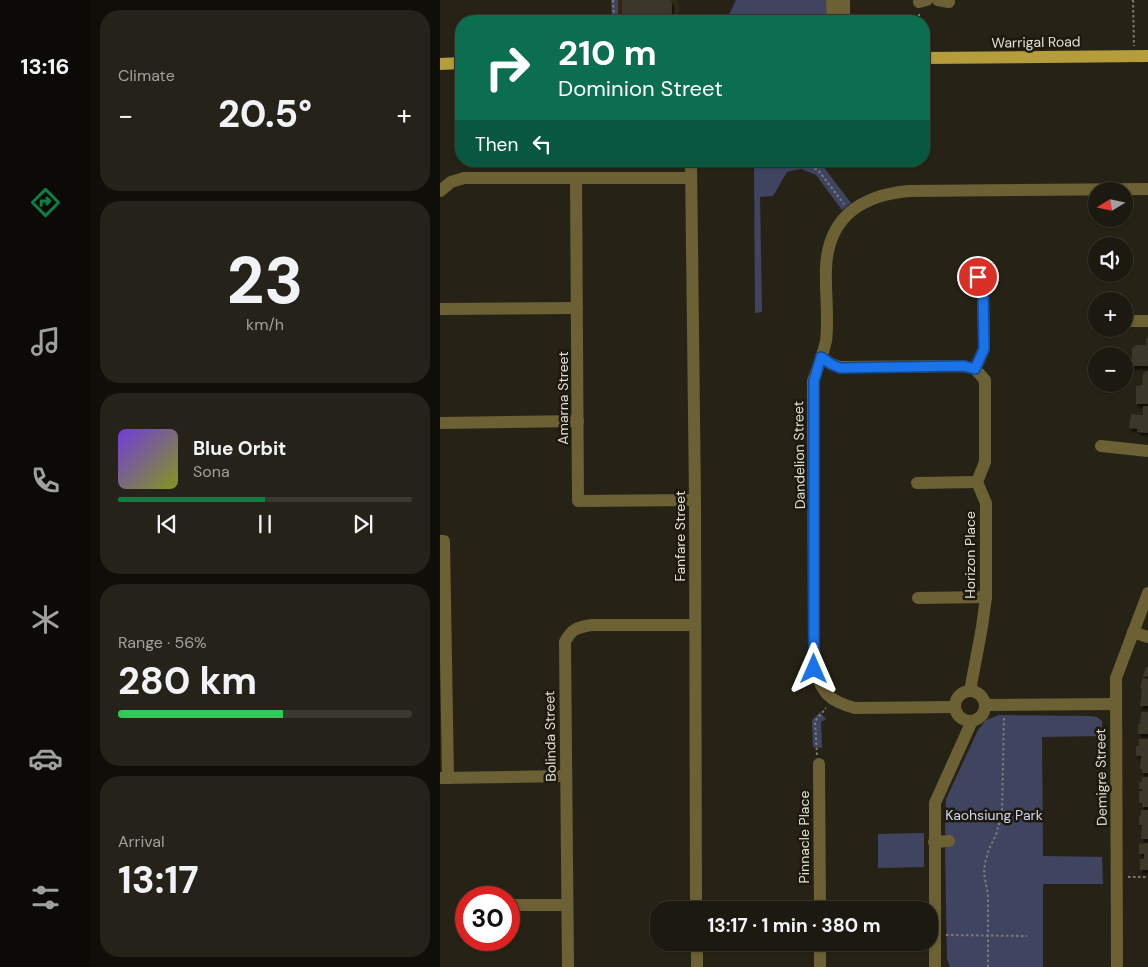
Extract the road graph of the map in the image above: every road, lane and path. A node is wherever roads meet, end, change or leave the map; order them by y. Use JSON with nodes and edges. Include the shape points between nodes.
{"nodes":[{"id":1,"x":613,"y":0,"type":"edge"},
{"id":2,"x":832,"y":0,"type":"edge"},
{"id":3,"x":844,"y":0,"type":"edge"},
{"id":4,"x":1133,"y":0,"type":"edge"},
{"id":5,"x":614,"y":15,"type":"edge"},
{"id":6,"x":833,"y":15,"type":"edge"},
{"id":7,"x":844,"y":15,"type":"edge"},
{"id":8,"x":1134,"y":56,"type":"junction"},
{"id":9,"x":1148,"y":56,"type":"edge"},
{"id":10,"x":930,"y":58,"type":"edge"},
{"id":11,"x":455,"y":63,"type":"edge"},
{"id":12,"x":440,"y":64,"type":"edge"},
{"id":13,"x":691,"y":167,"type":"edge"},
{"id":14,"x":811,"y":167,"type":"edge"},
{"id":15,"x":576,"y":178,"type":"junction"},
{"id":16,"x":691,"y":178,"type":"junction"},
{"id":17,"x":1148,"y":189,"type":"edge"},
{"id":18,"x":440,"y":191,"type":"edge"},
{"id":19,"x":850,"y":212,"type":"junction"},
{"id":20,"x":978,"y":277,"type":"dead end"},
{"id":21,"x":577,"y":308,"type":"junction"},
{"id":22,"x":440,"y":309,"type":"edge"},
{"id":23,"x":1133,"y":320,"type":"edge"},
{"id":24,"x":1148,"y":320,"type":"edge"},
{"id":25,"x":821,"y":357,"type":"junction"},
{"id":26,"x":975,"y":369,"type":"junction"},
{"id":27,"x":578,"y":421,"type":"junction"},
{"id":28,"x":440,"y":423,"type":"edge"},
{"id":29,"x":1101,"y":446,"type":"dead end"},
{"id":30,"x":1148,"y":451,"type":"edge"},
{"id":31,"x":977,"y":482,"type":"junction"},
{"id":32,"x":917,"y":483,"type":"dead end"},
{"id":33,"x":695,"y":500,"type":"junction"},
{"id":34,"x":440,"y":541,"type":"edge"},
{"id":35,"x":1148,"y":593,"type":"edge"},
{"id":36,"x":986,"y":597,"type":"junction"},
{"id":37,"x":918,"y":598,"type":"dead end"},
{"id":38,"x":695,"y":625,"type":"junction"},
{"id":39,"x":1133,"y":632,"type":"junction"},
{"id":40,"x":1148,"y":637,"type":"edge"},
{"id":41,"x":970,"y":691,"type":"junction"},
{"id":42,"x":832,"y":700,"type":"junction"},
{"id":43,"x":1115,"y":704,"type":"junction"},
{"id":44,"x":985,"y":705,"type":"junction"},
{"id":45,"x":1004,"y":705,"type":"junction"},
{"id":46,"x":955,"y":707,"type":"junction"},
{"id":47,"x":972,"y":722,"type":"junction"},
{"id":48,"x":819,"y":764,"type":"joint"},
{"id":49,"x":565,"y":776,"type":"junction"},
{"id":50,"x":444,"y":778,"type":"edge"},
{"id":51,"x":948,"y":841,"type":"dead end"},
{"id":52,"x":934,"y":842,"type":"junction"},
{"id":53,"x":696,"y":901,"type":"edge"},
{"id":54,"x":820,"y":901,"type":"edge"},
{"id":55,"x":935,"y":901,"type":"edge"},
{"id":56,"x":520,"y":905,"type":"edge"},
{"id":57,"x":567,"y":905,"type":"junction"},
{"id":58,"x":938,"y":935,"type":"edge"},
{"id":59,"x":988,"y":936,"type":"junction"},
{"id":60,"x":1027,"y":936,"type":"dead end"},
{"id":61,"x":697,"y":951,"type":"edge"},
{"id":62,"x":820,"y":951,"type":"edge"},
{"id":63,"x":936,"y":951,"type":"edge"},
{"id":64,"x":568,"y":967,"type":"edge"},
{"id":65,"x":697,"y":967,"type":"edge"},
{"id":66,"x":820,"y":967,"type":"edge"},
{"id":67,"x":935,"y":967,"type":"edge"},
{"id":68,"x":988,"y":967,"type":"edge"},
{"id":69,"x":1117,"y":967,"type":"edge"}],
"edges":[{"from":1,"to":5,"type":"path"},
{"from":2,"to":6,"type":"street"},
{"from":3,"to":7,"type":"street"},
{"from":4,"to":8,"type":"path"},
{"from":8,"to":9,"type":"main road","name":"Warrigal Road"},
{"from":8,"to":10,"type":"main road","name":"Warrigal Road"},
{"from":11,"to":12,"type":"main road"},
{"from":13,"to":16,"type":"street","name":"Fanfare Street"},
{"from":14,"to":19,"type":"path","via":[[818,170]]},
{"from":15,"to":16,"type":"street"},
{"from":15,"to":18,"type":"street","via":[[464,178],[451,182]]},
{"from":15,"to":21,"type":"street","name":"Amarna Street"},
{"from":16,"to":33,"type":"street","name":"Fanfare Street"},
{"from":17,"to":19,"type":"street","name":"Dandelion Street","via":[[890,192],[875,196]]},
{"from":19,"to":25,"type":"street","name":"Dandelion Street","via":[[830,244],[826,266],[826,340]]},
{"from":20,"to":26,"type":"street","via":[[983,291],[984,349]]},
{"from":21,"to":22,"type":"street"},
{"from":21,"to":27,"type":"street","name":"Amarna Street"},
{"from":23,"to":24,"type":"street"},
{"from":25,"to":26,"type":"street","via":[[840,368],[964,366]]},
{"from":25,"to":42,"type":"street","name":"Dandelion Street","via":[[814,381],[814,669],[820,686]]},
{"from":26,"to":31,"type":"street","via":[[985,380],[985,462]]},
{"from":27,"to":28,"type":"street"},
{"from":27,"to":33,"type":"street","name":"Amarna Street","via":[[578,501]]},
{"from":29,"to":30,"type":"street"},
{"from":31,"to":32,"type":"street"},
{"from":31,"to":36,"type":"street","name":"Horizon Place","via":[[986,503]]},
{"from":33,"to":38,"type":"street","name":"Fanfare Street"},
{"from":34,"to":50,"type":"street","via":[[444,541]]},
{"from":35,"to":39,"type":"street","name":"Demigre Street"},
{"from":36,"to":37,"type":"street"},
{"from":36,"to":41,"type":"street","name":"Horizon Place"},
{"from":38,"to":49,"type":"street","name":"Bolinda Street","via":[[592,625],[570,633],[564,655]]},
{"from":38,"to":53,"type":"street","name":"Fanfare Street"},
{"from":39,"to":40,"type":"street"},
{"from":39,"to":43,"type":"street","name":"Demigre Street","via":[[1116,678]]},
{"from":41,"to":44,"type":"street","via":[[981,696]]},
{"from":41,"to":46,"type":"street","via":[[959,696]]},
{"from":42,"to":46,"type":"street","via":[[855,708]]},
{"from":42,"to":48,"type":"path","via":[[816,720]]},
{"from":43,"to":45,"type":"street"},
{"from":43,"to":69,"type":"street","name":"Demigre Street"},
{"from":44,"to":45,"type":"street"},
{"from":44,"to":47,"type":"street","via":[[980,718]]},
{"from":45,"to":59,"type":"path","via":[[1002,814],[984,873],[988,895]]},
{"from":46,"to":47,"type":"street","via":[[960,718]]},
{"from":47,"to":52,"type":"street","via":[[935,803]]},
{"from":48,"to":54,"type":"street","name":"Pinnacle Place"},
{"from":49,"to":50,"type":"street"},
{"from":49,"to":57,"type":"street","name":"Bolinda Street"},
{"from":51,"to":52,"type":"street"},
{"from":52,"to":55,"type":"street"},
{"from":56,"to":57,"type":"street"},
{"from":57,"to":64,"type":"street","name":"Bolinda Street"},
{"from":58,"to":59,"type":"path"},
{"from":59,"to":60,"type":"path"},
{"from":59,"to":68,"type":"path"},
{"from":61,"to":65,"type":"street"},
{"from":62,"to":66,"type":"street"},
{"from":63,"to":67,"type":"street"}]}
